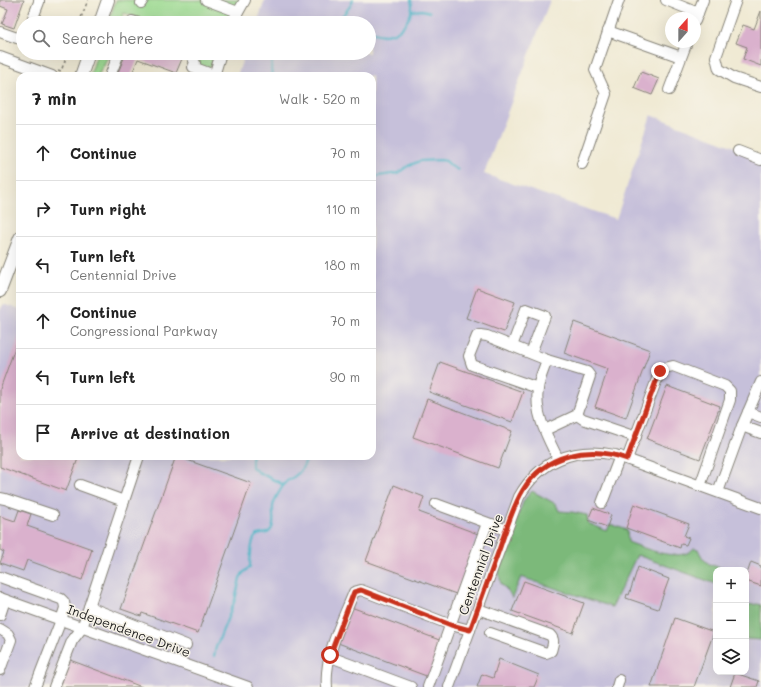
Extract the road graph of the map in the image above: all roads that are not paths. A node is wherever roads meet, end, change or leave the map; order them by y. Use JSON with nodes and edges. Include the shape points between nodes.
{"nodes":[{"id":1,"x":39,"y":0,"type":"edge"},
{"id":2,"x":108,"y":0,"type":"edge"},
{"id":3,"x":206,"y":0,"type":"edge"},
{"id":4,"x":245,"y":0,"type":"edge"},
{"id":5,"x":619,"y":0,"type":"edge"},
{"id":6,"x":666,"y":0,"type":"edge"},
{"id":7,"x":703,"y":0,"type":"edge"},
{"id":8,"x":736,"y":0,"type":"edge"},
{"id":9,"x":238,"y":12,"type":"junction"},
{"id":10,"x":688,"y":12,"type":"edge"},
{"id":11,"x":699,"y":12,"type":"edge"},
{"id":12,"x":34,"y":16,"type":"edge"},
{"id":13,"x":102,"y":16,"type":"edge"},
{"id":14,"x":236,"y":16,"type":"edge"},
{"id":15,"x":608,"y":31,"type":"junction"},
{"id":16,"x":0,"y":32,"type":"edge"},
{"id":17,"x":16,"y":38,"type":"edge"},
{"id":18,"x":685,"y":48,"type":"edge"},
{"id":19,"x":0,"y":57,"type":"edge"},
{"id":20,"x":681,"y":57,"type":"junction"},
{"id":21,"x":87,"y":60,"type":"edge"},
{"id":22,"x":116,"y":60,"type":"edge"},
{"id":23,"x":194,"y":60,"type":"edge"},
{"id":24,"x":218,"y":60,"type":"edge"},
{"id":25,"x":53,"y":72,"type":"edge"},
{"id":26,"x":82,"y":72,"type":"edge"},
{"id":27,"x":112,"y":72,"type":"edge"},
{"id":28,"x":191,"y":72,"type":"edge"},
{"id":29,"x":215,"y":72,"type":"edge"},
{"id":30,"x":761,"y":87,"type":"edge"},
{"id":31,"x":669,"y":90,"type":"dead end"},
{"id":32,"x":738,"y":151,"type":"dead end"},
{"id":33,"x":761,"y":160,"type":"edge"},
{"id":34,"x":582,"y":164,"type":"dead end"},
{"id":35,"x":16,"y":249,"type":"edge"},
{"id":36,"x":0,"y":291,"type":"edge"},
{"id":37,"x":512,"y":346,"type":"junction"},
{"id":38,"x":531,"y":354,"type":"junction"},
{"id":39,"x":547,"y":360,"type":"junction"},
{"id":40,"x":761,"y":382,"type":"edge"},
{"id":41,"x":538,"y":388,"type":"junction"},
{"id":42,"x":748,"y":412,"type":"junction"},
{"id":43,"x":577,"y":415,"type":"junction"},
{"id":44,"x":761,"y":417,"type":"edge"},
{"id":45,"x":742,"y":426,"type":"junction"},
{"id":46,"x":545,"y":430,"type":"junction"},
{"id":47,"x":761,"y":433,"type":"edge"},
{"id":48,"x":636,"y":437,"type":"junction"},
{"id":49,"x":624,"y":458,"type":"junction"},
{"id":50,"x":138,"y":460,"type":"edge"},
{"id":51,"x":556,"y":461,"type":"junction"},
{"id":52,"x":80,"y":485,"type":"dead end"},
{"id":53,"x":700,"y":486,"type":"junction"},
{"id":54,"x":718,"y":492,"type":"junction"},
{"id":55,"x":0,"y":498,"type":"edge"},
{"id":56,"x":124,"y":501,"type":"junction"},
{"id":57,"x":602,"y":503,"type":"dead end"},
{"id":58,"x":436,"y":504,"type":"dead end"},
{"id":59,"x":761,"y":508,"type":"edge"},
{"id":60,"x":53,"y":515,"type":"dead end"},
{"id":61,"x":492,"y":524,"type":"junction"},
{"id":62,"x":507,"y":530,"type":"junction"},
{"id":63,"x":0,"y":577,"type":"edge"},
{"id":64,"x":3,"y":599,"type":"edge"},
{"id":65,"x":89,"y":607,"type":"junction"},
{"id":66,"x":478,"y":609,"type":"junction"},
{"id":67,"x":0,"y":614,"type":"edge"},
{"id":68,"x":61,"y":620,"type":"junction"},
{"id":69,"x":451,"y":625,"type":"junction"},
{"id":70,"x":82,"y":628,"type":"junction"},
{"id":71,"x":0,"y":629,"type":"edge"},
{"id":72,"x":470,"y":630,"type":"junction"},
{"id":73,"x":490,"y":633,"type":"dead end"},
{"id":74,"x":186,"y":645,"type":"dead end"},
{"id":75,"x":330,"y":655,"type":"junction"},
{"id":76,"x":0,"y":670,"type":"edge"},
{"id":77,"x":245,"y":686,"type":"edge"},
{"id":78,"x":35,"y":687,"type":"edge"},
{"id":79,"x":54,"y":687,"type":"edge"},
{"id":80,"x":327,"y":687,"type":"edge"},
{"id":81,"x":411,"y":687,"type":"edge"},
{"id":82,"x":428,"y":687,"type":"edge"},
{"id":83,"x":449,"y":687,"type":"edge"}],
"edges":[{"from":1,"to":12,"type":"street"},
{"from":2,"to":13,"type":"main road"},
{"from":3,"to":9,"type":"street"},
{"from":4,"to":9,"type":"street"},
{"from":5,"to":15,"type":"street"},
{"from":6,"to":10,"type":"street"},
{"from":7,"to":11,"type":"street"},
{"from":8,"to":30,"type":"street","via":[[716,57],[719,69],[734,78]]},
{"from":9,"to":14,"type":"street"},
{"from":15,"to":20,"type":"street"},
{"from":15,"to":34,"type":"street","via":[[595,70],[606,94]]},
{"from":16,"to":17,"type":"street"},
{"from":18,"to":20,"type":"street"},
{"from":19,"to":25,"type":"street"},
{"from":20,"to":31,"type":"street"},
{"from":21,"to":26,"type":"main road"},
{"from":22,"to":27,"type":"street"},
{"from":23,"to":28,"type":"street"},
{"from":24,"to":29,"type":"street"},
{"from":32,"to":33,"type":"street"},
{"from":35,"to":36,"type":"main road"},
{"from":37,"to":38,"type":"street"},
{"from":37,"to":38,"type":"street","via":[[526,308],[545,316]]},
{"from":37,"to":41,"type":"street","via":[[477,336],[469,356],[470,361],[472,365]]},
{"from":38,"to":39,"type":"street"},
{"from":39,"to":41,"type":"street"},
{"from":39,"to":43,"type":"street","via":[[587,372],[590,376]]},
{"from":40,"to":42,"type":"street"},
{"from":41,"to":46,"type":"street","via":[[537,399]]},
{"from":42,"to":44,"type":"street"},
{"from":42,"to":45,"type":"street"},
{"from":43,"to":46,"type":"street"},
{"from":43,"to":48,"type":"street","via":[[582,419]]},
{"from":45,"to":47,"type":"street"},
{"from":45,"to":54,"type":"street"},
{"from":46,"to":51,"type":"street"},
{"from":48,"to":49,"type":"street"},
{"from":48,"to":53,"type":"street","via":[[660,371],[665,368],[673,366],[725,386],[730,391],[730,400]]},
{"from":49,"to":51,"type":"street","name":"Centennial Drive","via":[[608,453],[591,452],[574,454]]},
{"from":49,"to":53,"type":"street","name":"Centennial Drive"},
{"from":49,"to":57,"type":"street"},
{"from":50,"to":56,"type":"street"},
{"from":51,"to":62,"type":"street","name":"Centennial Drive","via":[[539,472],[523,490]]},
{"from":52,"to":56,"type":"street"},
{"from":53,"to":54,"type":"street","name":"Centennial Drive"},
{"from":54,"to":59,"type":"street","name":"Centennial Drive"},
{"from":55,"to":60,"type":"street"},
{"from":56,"to":65,"type":"street"},
{"from":58,"to":61,"type":"street"},
{"from":61,"to":62,"type":"street"},
{"from":61,"to":69,"type":"street","via":[[486,526]]},
{"from":62,"to":66,"type":"street","name":"Centennial Drive"},
{"from":63,"to":68,"type":"street","via":[[64,602]]},
{"from":64,"to":67,"type":"street"},
{"from":64,"to":68,"type":"street","name":"Independence Drive"},
{"from":65,"to":70,"type":"street"},
{"from":65,"to":74,"type":"street"},
{"from":66,"to":72,"type":"street","name":"Centennial Drive"},
{"from":66,"to":73,"type":"street","via":[[550,635],[554,642],[551,651],[546,653]]},
{"from":68,"to":70,"type":"street","name":"Independence Drive"},
{"from":68,"to":78,"type":"street"},
{"from":69,"to":72,"type":"street"},
{"from":69,"to":75,"type":"street","via":[[361,590],[354,592]]},
{"from":69,"to":82,"type":"street"},
{"from":70,"to":77,"type":"street","name":"Independence Drive"},
{"from":70,"to":79,"type":"street","via":[[72,641]]},
{"from":71,"to":76,"type":"street","via":[[8,634],[11,640]]},
{"from":72,"to":83,"type":"street","name":"Centennial Drive"},
{"from":75,"to":80,"type":"street"},
{"from":75,"to":81,"type":"street"}]}
